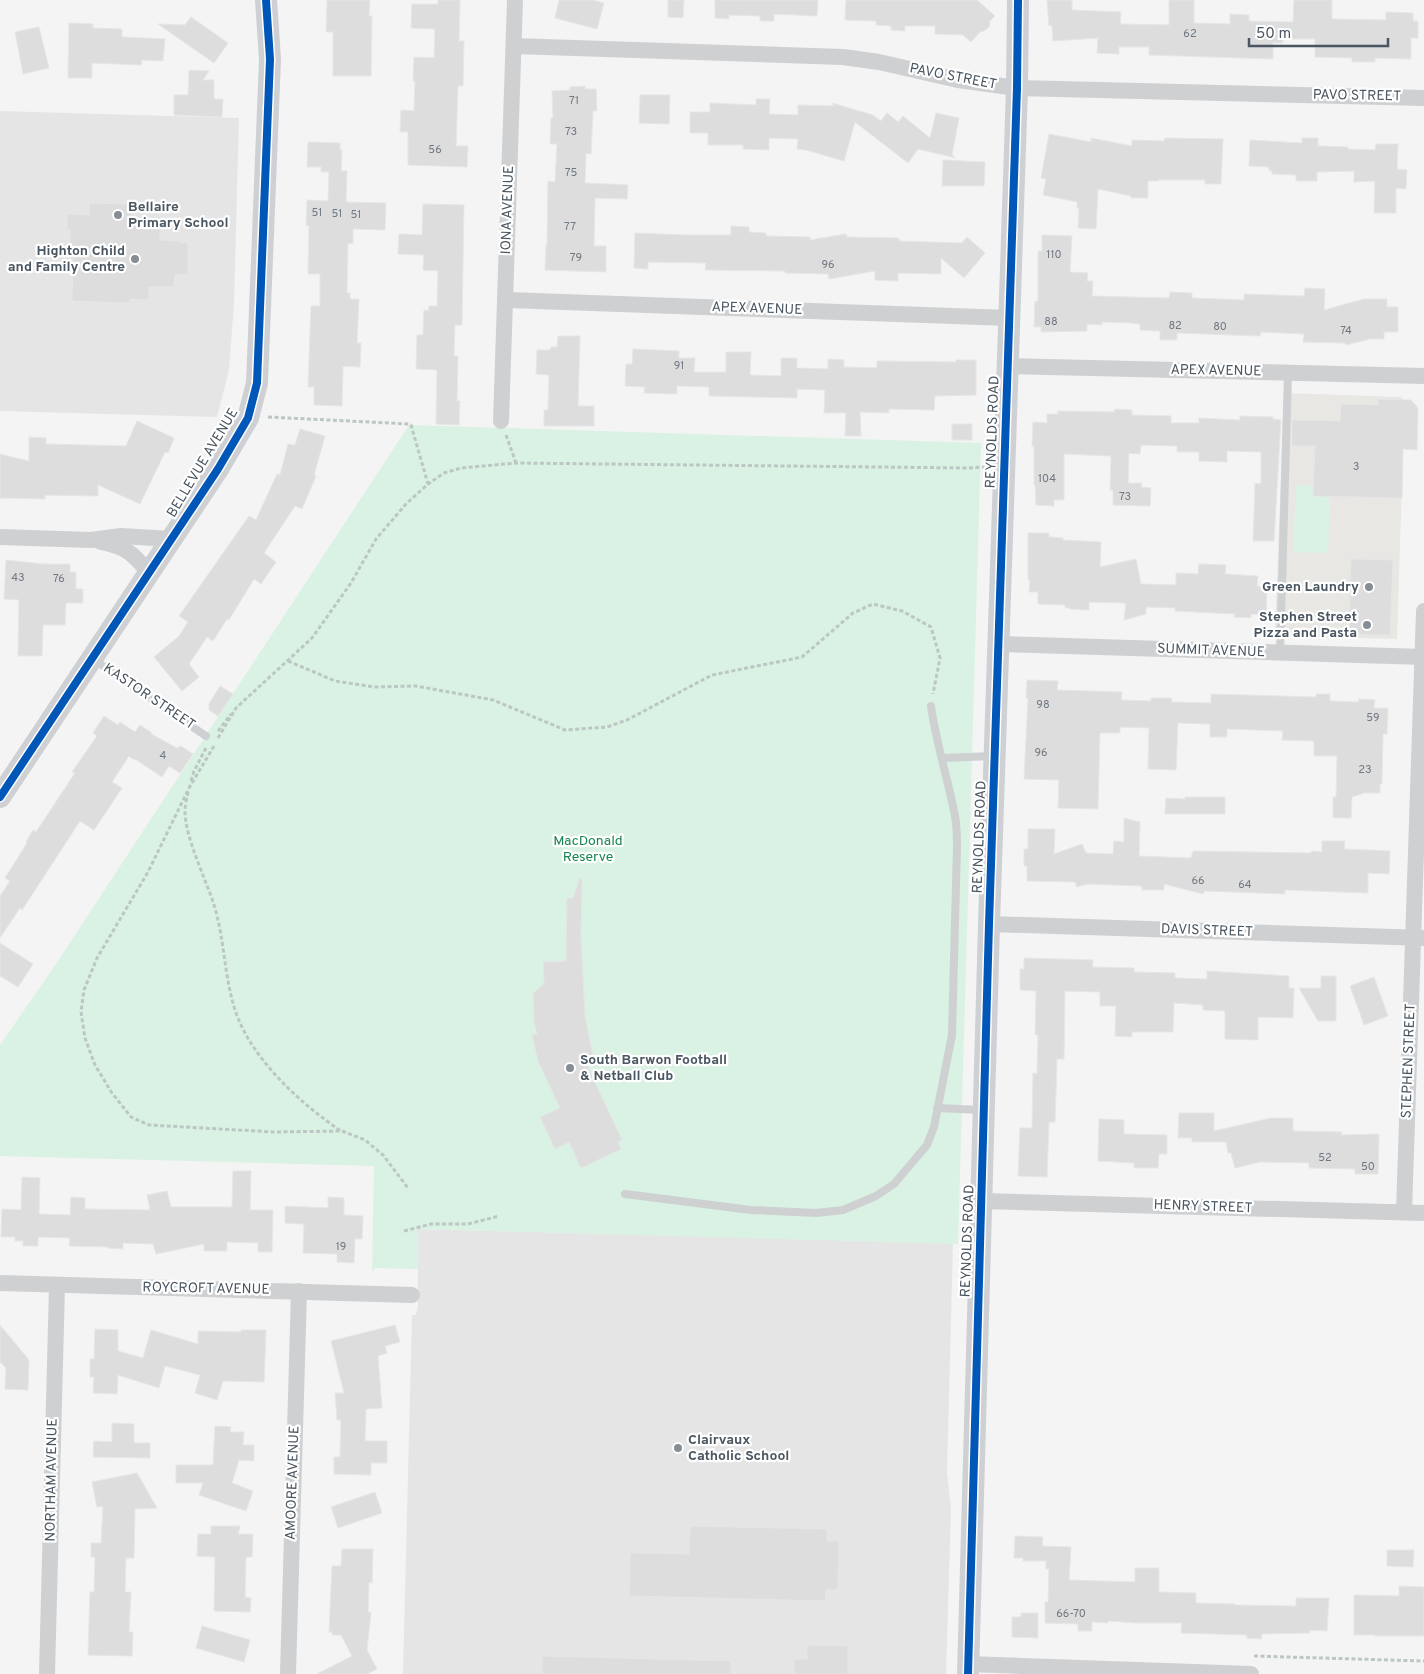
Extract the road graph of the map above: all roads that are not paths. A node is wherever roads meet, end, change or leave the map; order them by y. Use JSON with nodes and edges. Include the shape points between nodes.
{"nodes":[{"id":1,"x":266,"y":0,"type":"edge"},
{"id":2,"x":515,"y":0,"type":"edge"},
{"id":3,"x":1018,"y":0,"type":"edge"},
{"id":4,"x":514,"y":46,"type":"junction"},
{"id":5,"x":1017,"y":88,"type":"junction"},
{"id":6,"x":1424,"y":98,"type":"edge"},
{"id":7,"x":505,"y":300,"type":"junction"},
{"id":8,"x":1009,"y":318,"type":"junction"},
{"id":9,"x":1008,"y":366,"type":"junction"},
{"id":10,"x":1288,"y":373,"type":"junction"},
{"id":11,"x":1424,"y":376,"type":"edge"},
{"id":12,"x":501,"y":421,"type":"road end"},
{"id":13,"x":0,"y":537,"type":"edge"},
{"id":14,"x":171,"y":539,"type":"junction"},
{"id":15,"x":91,"y":540,"type":"junction"},
{"id":16,"x":149,"y":573,"type":"junction"},
{"id":17,"x":1424,"y":611,"type":"edge"},
{"id":18,"x":999,"y":644,"type":"junction"},
{"id":19,"x":1280,"y":653,"type":"junction"},
{"id":20,"x":1423,"y":657,"type":"edge"},
{"id":21,"x":92,"y":659,"type":"junction"},
{"id":22,"x":930,"y":706,"type":"road end"},
{"id":23,"x":209,"y":737,"type":"road end"},
{"id":24,"x":995,"y":756,"type":"junction"},
{"id":25,"x":942,"y":758,"type":"junction"},
{"id":26,"x":4,"y":785,"type":"edge"},
{"id":27,"x":990,"y":924,"type":"junction"},
{"id":28,"x":1419,"y":938,"type":"edge"},
{"id":29,"x":937,"y":1108,"type":"junction"},
{"id":30,"x":984,"y":1110,"type":"junction"},
{"id":31,"x":625,"y":1194,"type":"dead end"},
{"id":32,"x":981,"y":1200,"type":"junction"},
{"id":33,"x":1404,"y":1212,"type":"junction"},
{"id":34,"x":1424,"y":1213,"type":"edge"},
{"id":35,"x":0,"y":1283,"type":"edge"},
{"id":36,"x":57,"y":1286,"type":"junction"},
{"id":37,"x":299,"y":1291,"type":"junction"},
{"id":38,"x":412,"y":1294,"type":"dead end"},
{"id":39,"x":968,"y":1669,"type":"edge"},
{"id":40,"x":47,"y":1674,"type":"edge"},
{"id":41,"x":288,"y":1674,"type":"edge"},
{"id":42,"x":1251,"y":1674,"type":"edge"}],
"edges":[{"from":1,"to":14,"type":"street","name":"BELLEVUE AVENUE","via":[[270,59],[257,383],[248,418]]},
{"from":2,"to":4,"type":"street","name":"IONA AVENUE"},
{"from":3,"to":5,"type":"street","name":"REYNOLDS ROAD"},
{"from":4,"to":5,"type":"street","name":"PAVO STREET","via":[[843,57]]},
{"from":4,"to":7,"type":"street","name":"IONA AVENUE"},
{"from":5,"to":6,"type":"street","name":"PAVO STREET"},
{"from":5,"to":8,"type":"street","name":"REYNOLDS ROAD"},
{"from":7,"to":8,"type":"street","name":"APEX AVENUE"},
{"from":7,"to":12,"type":"street","name":"IONA AVENUE"},
{"from":8,"to":9,"type":"street","name":"REYNOLDS ROAD"},
{"from":9,"to":10,"type":"street","name":"APEX AVENUE"},
{"from":9,"to":18,"type":"street","name":"REYNOLDS ROAD"},
{"from":10,"to":11,"type":"street","name":"APEX AVENUE"},
{"from":10,"to":19,"type":"lane"},
{"from":13,"to":15,"type":"street"},
{"from":14,"to":15,"type":"street","via":[[121,536]]},
{"from":14,"to":16,"type":"street","name":"BELLEVUE AVENUE"},
{"from":15,"to":16,"type":"street","via":[[119,546],[137,558]]},
{"from":16,"to":21,"type":"street","name":"BELLEVUE AVENUE"},
{"from":17,"to":20,"type":"street","name":"STEPHEN STREET"},
{"from":18,"to":19,"type":"street","name":"SUMMIT AVENUE"},
{"from":18,"to":24,"type":"street","name":"REYNOLDS ROAD"},
{"from":19,"to":20,"type":"street","name":"SUMMIT AVENUE"},
{"from":20,"to":28,"type":"street","name":"STEPHEN STREET"},
{"from":21,"to":23,"type":"lane","name":"KASTOR STREET"},
{"from":21,"to":26,"type":"street","name":"BELLEVUE AVENUE"},
{"from":22,"to":25,"type":"lane"},
{"from":24,"to":25,"type":"lane"},
{"from":24,"to":27,"type":"street","name":"REYNOLDS ROAD"},
{"from":25,"to":29,"type":"lane","via":[[955,818],[957,847],[952,1035]]},
{"from":27,"to":28,"type":"street","name":"DAVIS STREET"},
{"from":27,"to":30,"type":"street","name":"REYNOLDS ROAD"},
{"from":28,"to":33,"type":"street","name":"STEPHEN STREET"},
{"from":29,"to":30,"type":"lane"},
{"from":29,"to":31,"type":"lane","via":[[927,1145],[894,1184],[876,1196],[843,1210],[816,1213],[751,1210]]},
{"from":30,"to":32,"type":"street","name":"REYNOLDS ROAD"},
{"from":32,"to":33,"type":"street","name":"HENRY STREET"},
{"from":32,"to":39,"type":"street","name":"REYNOLDS ROAD"},
{"from":33,"to":34,"type":"street","name":"HENRY STREET"},
{"from":35,"to":36,"type":"street","name":"ROYCROFT AVENUE"},
{"from":36,"to":37,"type":"street","name":"ROYCROFT AVENUE"},
{"from":36,"to":40,"type":"street","name":"NORTHAM AVENUE"},
{"from":37,"to":38,"type":"street","name":"ROYCROFT AVENUE"},
{"from":37,"to":41,"type":"street","name":"AMOORE AVENUE"},
{"from":39,"to":42,"type":"street"}]}
